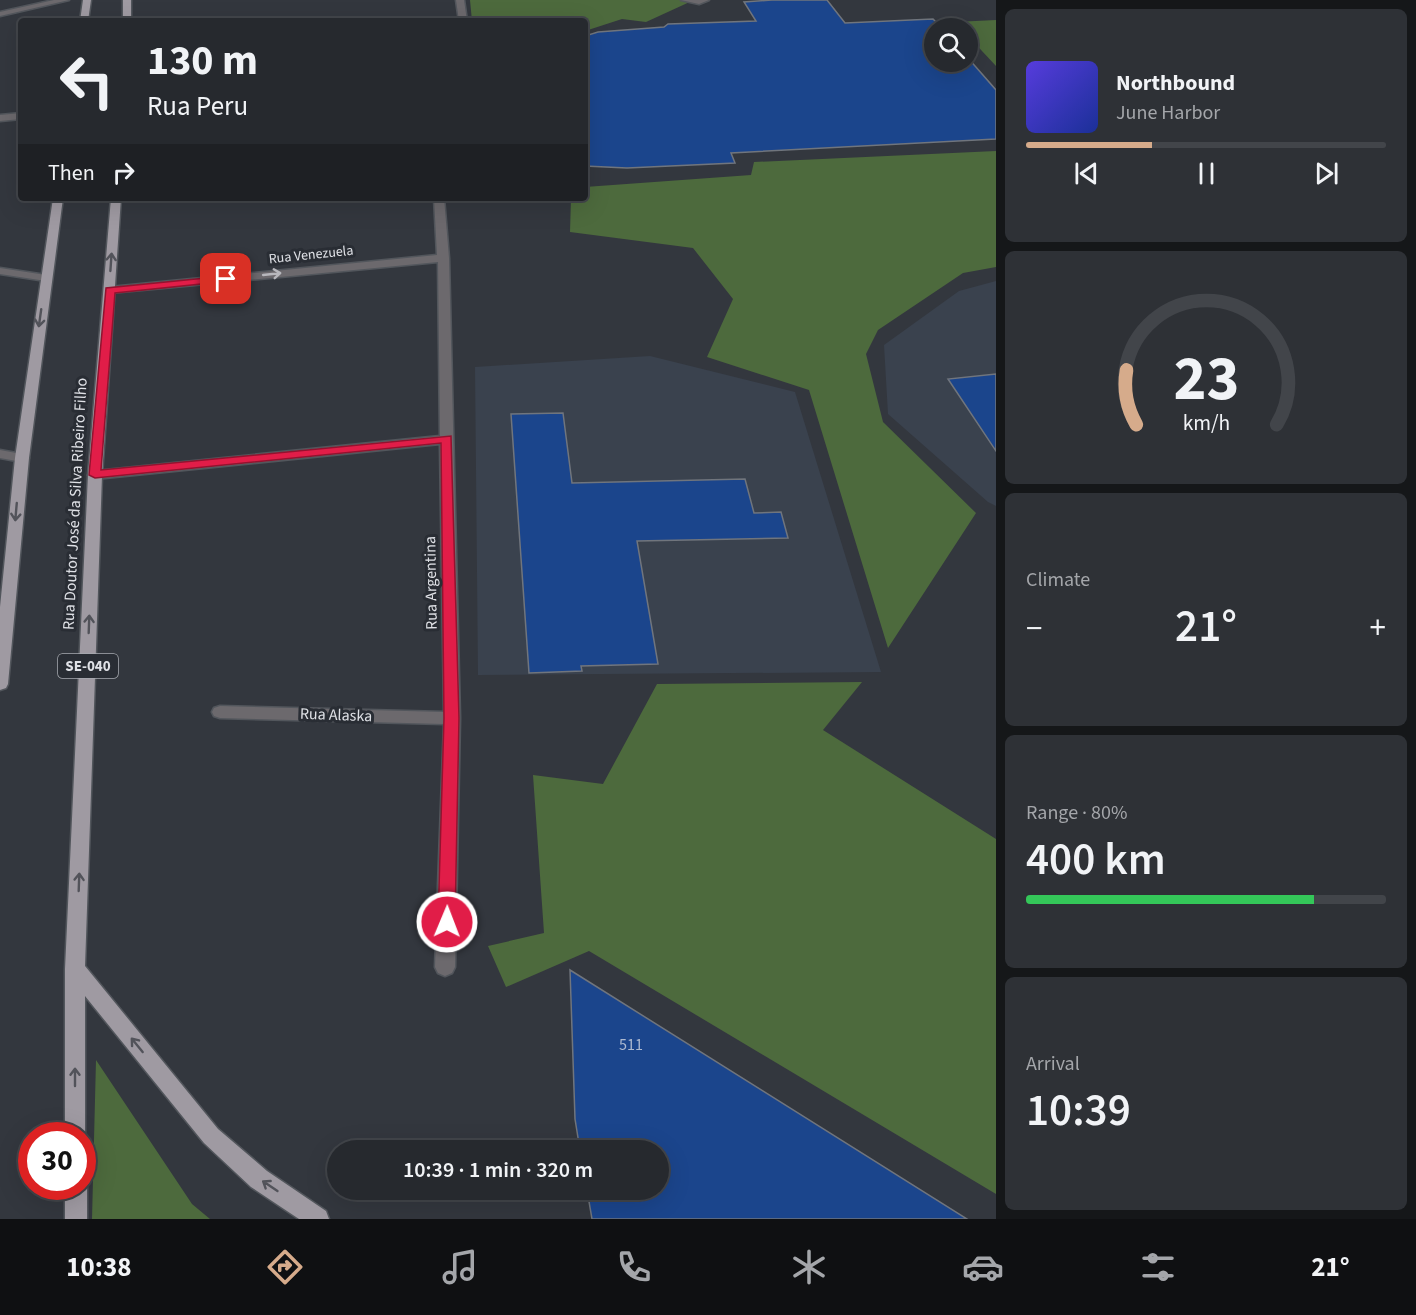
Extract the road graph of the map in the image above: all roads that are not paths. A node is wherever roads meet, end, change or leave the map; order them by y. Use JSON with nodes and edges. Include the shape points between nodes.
{"nodes":[{"id":1,"x":65,"y":0,"type":"edge"},
{"id":2,"x":87,"y":0,"type":"edge"},
{"id":3,"x":127,"y":0,"type":"edge"},
{"id":4,"x":460,"y":0,"type":"edge"},
{"id":5,"x":685,"y":0,"type":"edge"},
{"id":6,"x":702,"y":1,"type":"edge"},
{"id":7,"x":0,"y":14,"type":"edge"},
{"id":8,"x":84,"y":18,"type":"edge"},
{"id":9,"x":127,"y":18,"type":"edge"},
{"id":10,"x":463,"y":18,"type":"edge"},
{"id":11,"x":18,"y":116,"type":"edge"},
{"id":12,"x":0,"y":118,"type":"edge"},
{"id":13,"x":58,"y":201,"type":"edge"},
{"id":14,"x":116,"y":201,"type":"edge"},
{"id":15,"x":439,"y":201,"type":"edge"},
{"id":16,"x":444,"y":258,"type":"junction"},
{"id":17,"x":0,"y":271,"type":"edge"},
{"id":18,"x":46,"y":278,"type":"junction"},
{"id":19,"x":110,"y":290,"type":"junction"},
{"id":20,"x":447,"y":439,"type":"junction"},
{"id":21,"x":0,"y":453,"type":"edge"},
{"id":22,"x":22,"y":458,"type":"junction"},
{"id":23,"x":95,"y":475,"type":"junction"},
{"id":24,"x":0,"y":684,"type":"edge"},
{"id":25,"x":220,"y":712,"type":"dead end"},
{"id":26,"x":452,"y":718,"type":"junction"},
{"id":27,"x":445,"y":968,"type":"dead end"},
{"id":28,"x":75,"y":969,"type":"junction"},
{"id":29,"x":75,"y":1122,"type":"edge"},
{"id":30,"x":76,"y":1200,"type":"edge"},
{"id":31,"x":76,"y":1219,"type":"edge"},
{"id":32,"x":318,"y":1219,"type":"edge"}],
"edges":[{"from":1,"to":7,"type":"street"},
{"from":2,"to":8,"type":"main road"},
{"from":3,"to":9,"type":"main road"},
{"from":4,"to":10,"type":"street"},
{"from":5,"to":6,"type":"street"},
{"from":11,"to":12,"type":"street"},
{"from":13,"to":18,"type":"main road"},
{"from":19,"to":14,"type":"main road","name":"Rua Doutor José da Silva Ribeiro Filho","number":"SE-040","one_way":true},
{"from":15,"to":16,"type":"street","name":"Rua Argentina"},
{"from":19,"to":16,"type":"street","name":"Rua Venezuela","one_way":true},
{"from":16,"to":20,"type":"street","name":"Rua Argentina"},
{"from":17,"to":18,"type":"street"},
{"from":18,"to":22,"type":"main road","one_way":true},
{"from":19,"to":23,"type":"main road","name":"Rua Doutor José da Silva Ribeiro Filho","number":"SE-040"},
{"from":20,"to":23,"type":"street"},
{"from":20,"to":26,"type":"street","name":"Rua Argentina"},
{"from":21,"to":22,"type":"street"},
{"from":22,"to":24,"type":"main road","one_way":true},
{"from":28,"to":23,"type":"main road","name":"Rua Doutor José da Silva Ribeiro Filho","number":"SE-040","one_way":true},
{"from":25,"to":26,"type":"street","name":"Rua Alaska"},
{"from":26,"to":27,"type":"street","name":"Rua Argentina"},
{"from":29,"to":28,"type":"main road","name":"Rua Doutor José da Silva Ribeiro Filho","number":"SE-040","one_way":true},
{"from":32,"to":28,"type":"main road","one_way":true,"via":[[259,1179],[211,1136]]},
{"from":30,"to":31,"type":"main road"}]}
